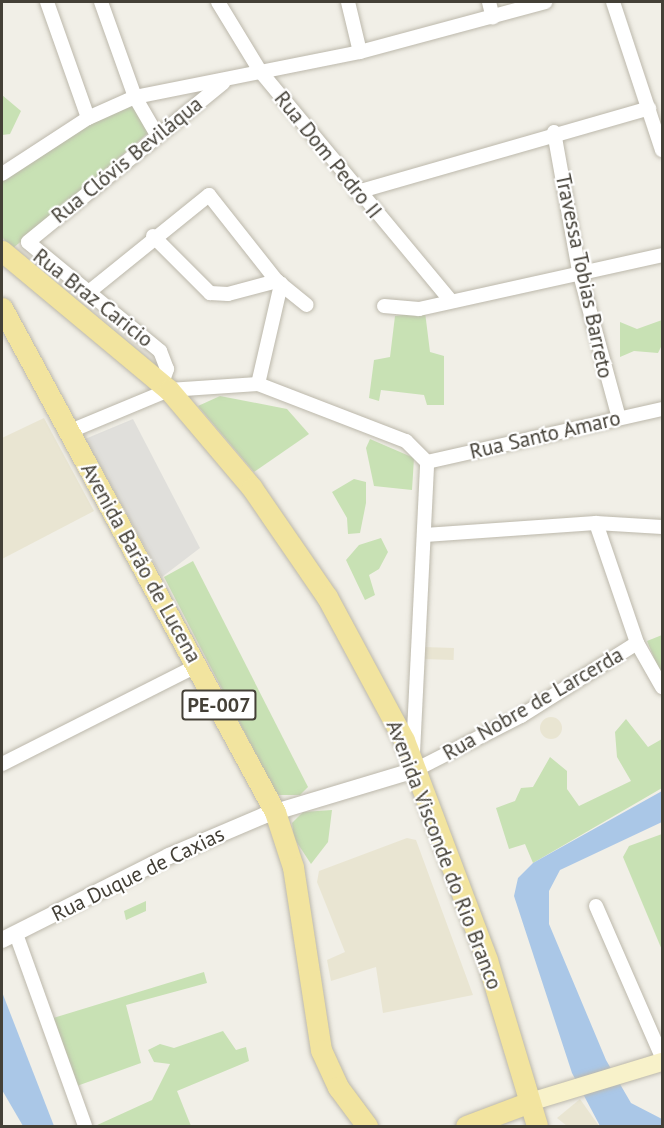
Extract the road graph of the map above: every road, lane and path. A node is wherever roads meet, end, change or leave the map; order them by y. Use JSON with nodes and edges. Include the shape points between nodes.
{"nodes":[{"id":1,"x":47,"y":2,"type":"edge"},
{"id":2,"x":101,"y":2,"type":"edge"},
{"id":3,"x":218,"y":2,"type":"edge"},
{"id":4,"x":348,"y":2,"type":"edge"},
{"id":5,"x":489,"y":2,"type":"edge"},
{"id":6,"x":545,"y":2,"type":"edge"},
{"id":7,"x":613,"y":2,"type":"edge"},
{"id":8,"x":493,"y":18,"type":"junction"},
{"id":9,"x":360,"y":52,"type":"junction"},
{"id":10,"x":260,"y":71,"type":"junction"},
{"id":11,"x":223,"y":83,"type":"junction"},
{"id":12,"x":135,"y":97,"type":"junction"},
{"id":13,"x":649,"y":108,"type":"junction"},
{"id":14,"x":88,"y":118,"type":"junction"},
{"id":15,"x":554,"y":132,"type":"junction"},
{"id":16,"x":157,"y":135,"type":"junction"},
{"id":17,"x":663,"y":150,"type":"edge"},
{"id":18,"x":2,"y":174,"type":"edge"},
{"id":19,"x":357,"y":192,"type":"junction"},
{"id":20,"x":153,"y":236,"type":"junction"},
{"id":21,"x":30,"y":242,"type":"joint"},
{"id":22,"x":2,"y":251,"type":"edge"},
{"id":23,"x":663,"y":255,"type":"edge"},
{"id":24,"x":579,"y":271,"type":"junction"},
{"id":25,"x":279,"y":282,"type":"junction"},
{"id":26,"x":90,"y":291,"type":"junction"},
{"id":27,"x":451,"y":301,"type":"junction"},
{"id":28,"x":307,"y":305,"type":"dead end"},
{"id":29,"x":384,"y":306,"type":"dead end"},
{"id":30,"x":2,"y":308,"type":"edge"},
{"id":31,"x":258,"y":384,"type":"junction"},
{"id":32,"x":166,"y":386,"type":"junction"},
{"id":33,"x":663,"y":409,"type":"edge"},
{"id":34,"x":619,"y":418,"type":"junction"},
{"id":35,"x":68,"y":432,"type":"junction"},
{"id":36,"x":427,"y":462,"type":"junction"},
{"id":37,"x":596,"y":523,"type":"junction"},
{"id":38,"x":663,"y":527,"type":"edge"},
{"id":39,"x":424,"y":535,"type":"junction"},
{"id":40,"x":637,"y":643,"type":"junction"},
{"id":41,"x":198,"y":665,"type":"junction"},
{"id":42,"x":663,"y":687,"type":"edge"},
{"id":43,"x":2,"y":764,"type":"edge"},
{"id":44,"x":414,"y":767,"type":"junction"},
{"id":45,"x":275,"y":812,"type":"junction"},
{"id":46,"x":596,"y":906,"type":"dead end"},
{"id":47,"x":9,"y":937,"type":"edge"},
{"id":48,"x":663,"y":1057,"type":"edge"},
{"id":49,"x":663,"y":1062,"type":"edge"},
{"id":50,"x":530,"y":1102,"type":"junction"},
{"id":51,"x":85,"y":1126,"type":"edge"},
{"id":52,"x":366,"y":1126,"type":"edge"},
{"id":53,"x":466,"y":1126,"type":"edge"},
{"id":54,"x":537,"y":1126,"type":"edge"}],
"edges":[{"from":1,"to":14,"type":"street"},
{"from":2,"to":12,"type":"street"},
{"from":3,"to":10,"type":"street","name":"Rua Dom Pedro II"},
{"from":4,"to":9,"type":"street"},
{"from":5,"to":8,"type":"street"},
{"from":6,"to":8,"type":"street","name":"Rua Clóvis Beviláqua"},
{"from":7,"to":13,"type":"street"},
{"from":8,"to":9,"type":"street","name":"Rua Clóvis Beviláqua"},
{"from":9,"to":10,"type":"street","name":"Rua Clóvis Beviláqua"},
{"from":10,"to":11,"type":"street","name":"Rua Clóvis Beviláqua"},
{"from":10,"to":19,"type":"street","name":"Rua Dom Pedro II"},
{"from":11,"to":12,"type":"street","name":"Rua Clóvis Beviláqua"},
{"from":11,"to":16,"type":"street","name":"Rua Clóvis Beviláqua"},
{"from":12,"to":14,"type":"street","name":"Rua Clóvis Beviláqua"},
{"from":12,"to":16,"type":"street"},
{"from":13,"to":15,"type":"street"},
{"from":13,"to":17,"type":"street"},
{"from":14,"to":18,"type":"street","name":"Rua Clóvis Beviláqua"},
{"from":15,"to":19,"type":"street"},
{"from":15,"to":24,"type":"street","name":"Travessa Tobias Barreto"},
{"from":16,"to":21,"type":"street","name":"Rua Clóvis Beviláqua"},
{"from":19,"to":27,"type":"street","name":"Rua Dom Pedro II"},
{"from":20,"to":25,"type":"street","via":[[210,293],[228,294]]},
{"from":20,"to":25,"type":"street","via":[[202,196],[218,199]]},
{"from":20,"to":26,"type":"street"},
{"from":21,"to":26,"type":"street","name":"Rua Braz Caricio"},
{"from":22,"to":32,"type":"main road","name":"Avenida Visconde do Rio Branco"},
{"from":23,"to":24,"type":"street"},
{"from":24,"to":27,"type":"street"},
{"from":24,"to":34,"type":"street","name":"Travessa Tobias Barreto"},
{"from":25,"to":28,"type":"street"},
{"from":25,"to":31,"type":"street"},
{"from":26,"to":32,"type":"street","name":"Rua Braz Caricio","via":[[160,351],[167,369]]},
{"from":27,"to":29,"type":"street","via":[[418,309]]},
{"from":30,"to":35,"type":"main road","name":"Avenida Barão de Lucena","number":"PE-007"},
{"from":31,"to":32,"type":"street"},
{"from":31,"to":36,"type":"street","via":[[372,426],[413,445]]},
{"from":32,"to":35,"type":"street"},
{"from":32,"to":44,"type":"main road","name":"Avenida Visconde do Rio Branco","via":[[247,481],[327,597]]},
{"from":33,"to":34,"type":"street","name":"Rua Santo Amaro"},
{"from":34,"to":36,"type":"street","name":"Rua Santo Amaro"},
{"from":35,"to":41,"type":"main road","name":"Avenida Barão de Lucena","number":"PE-007"},
{"from":36,"to":39,"type":"street"},
{"from":37,"to":38,"type":"street"},
{"from":37,"to":39,"type":"street"},
{"from":37,"to":40,"type":"street"},
{"from":39,"to":44,"type":"street"},
{"from":40,"to":42,"type":"street","name":"Rua Nobre de Larcerda"},
{"from":40,"to":44,"type":"street","name":"Rua Nobre de Larcerda","via":[[521,716]]},
{"from":41,"to":43,"type":"street"},
{"from":41,"to":45,"type":"main road","name":"Avenida Barão de Lucena","number":"PE-007"},
{"from":44,"to":45,"type":"street"},
{"from":44,"to":50,"type":"main road","name":"Avenida Visconde do Rio Branco","via":[[487,960]]},
{"from":45,"to":47,"type":"street","name":"Rua Duque de Caxias","via":[[169,856]]},
{"from":45,"to":52,"type":"main road","name":"Avenida Barão de Lucena","number":"PE-007","via":[[297,888],[321,1050],[338,1087]]},
{"from":46,"to":48,"type":"street"},
{"from":47,"to":51,"type":"street"},
{"from":49,"to":50,"type":"main road"},
{"from":50,"to":53,"type":"main road"},
{"from":50,"to":54,"type":"main road","name":"Avenida Visconde do Rio Branco"}]}
